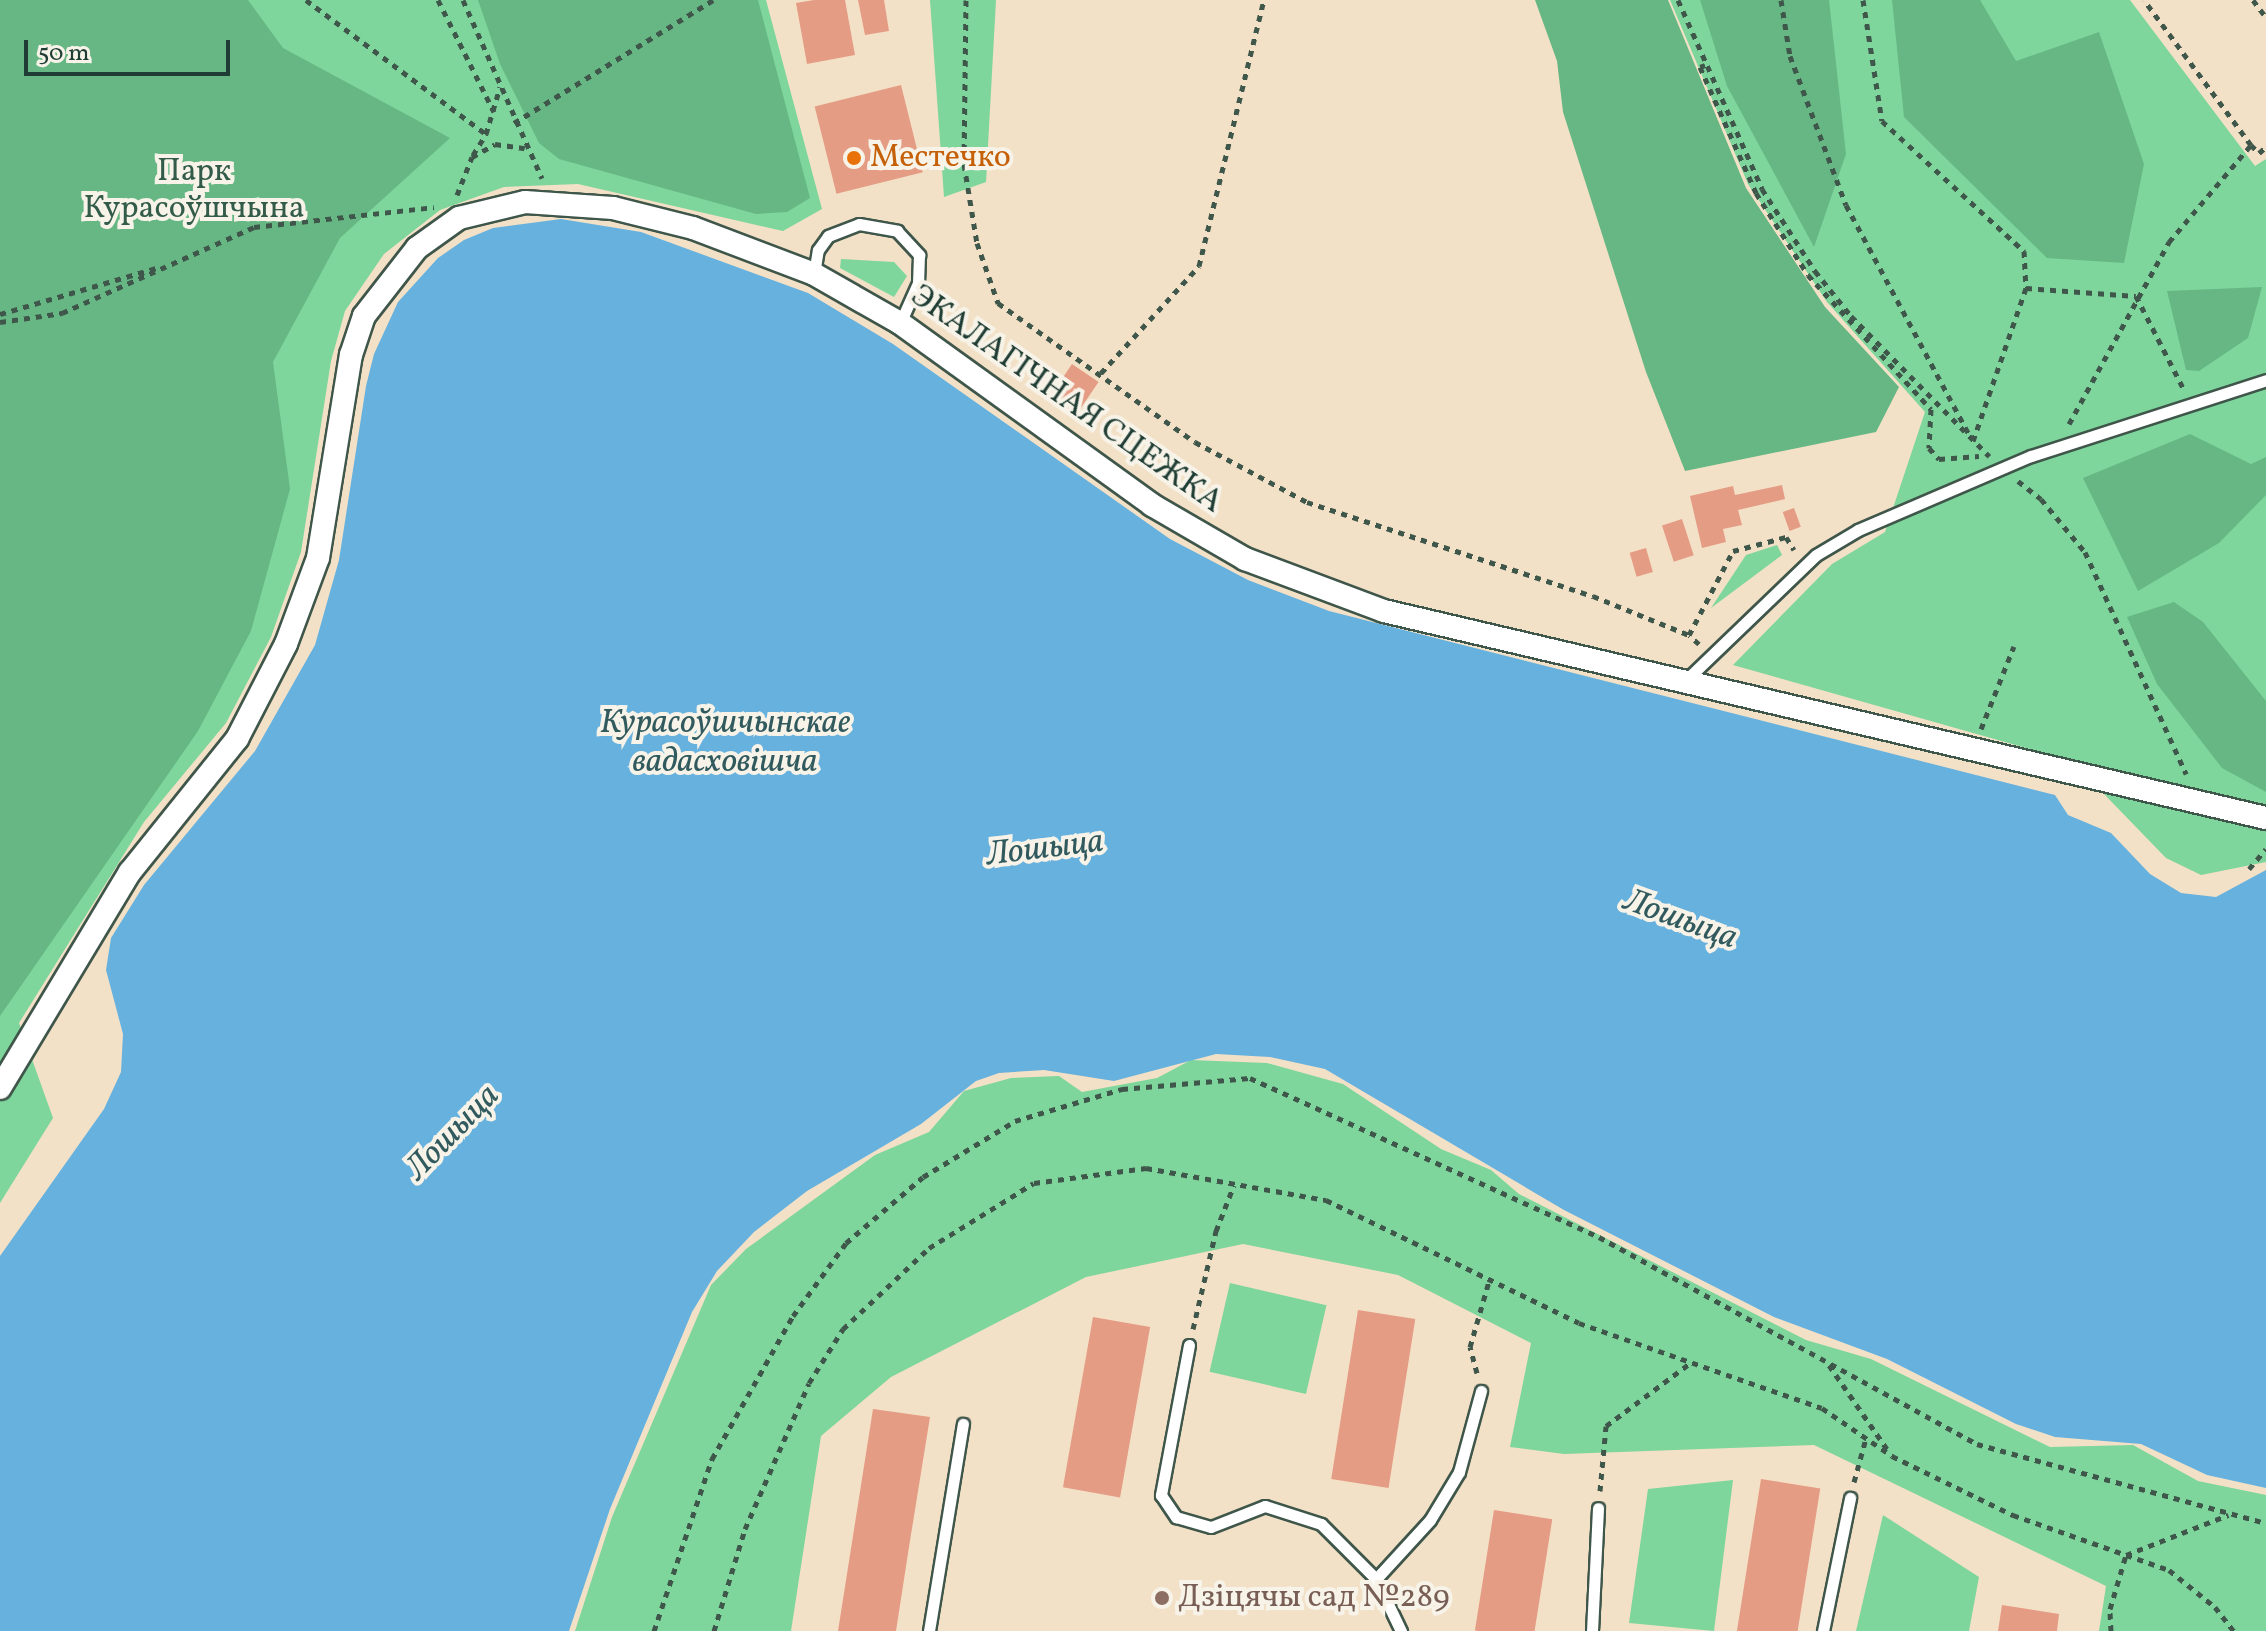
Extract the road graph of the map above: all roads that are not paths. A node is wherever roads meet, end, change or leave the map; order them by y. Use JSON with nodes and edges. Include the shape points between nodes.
{"nodes":[{"id":1,"x":814,"y":274,"type":"junction"},
{"id":2,"x":900,"y":323,"type":"junction"},
{"id":3,"x":2266,"y":380,"type":"edge"},
{"id":4,"x":1685,"y":681,"type":"junction"},
{"id":5,"x":2266,"y":818,"type":"edge"},
{"id":6,"x":0,"y":1088,"type":"edge"},
{"id":7,"x":1189,"y":1345,"type":"road end"},
{"id":8,"x":1481,"y":1391,"type":"road end"},
{"id":9,"x":963,"y":1424,"type":"dead end"},
{"id":10,"x":1850,"y":1498,"type":"road end"},
{"id":11,"x":1598,"y":1508,"type":"road end"},
{"id":12,"x":1376,"y":1579,"type":"junction"},
{"id":13,"x":929,"y":1631,"type":"edge"},
{"id":14,"x":1401,"y":1631,"type":"edge"},
{"id":15,"x":1592,"y":1631,"type":"edge"},
{"id":16,"x":1823,"y":1631,"type":"edge"}],
"edges":[{"from":1,"to":2,"type":"street","name":"ЭКАЛАГІЧНАЯ СЦЕЖКА"},
{"from":1,"to":2,"type":"lane","via":[[818,250],[828,236],[859,224],[897,231],[919,255],[918,283]]},
{"from":1,"to":6,"type":"street","name":"ЭКАЛАГІЧНАЯ СЦЕЖКА","via":[[693,228],[613,208],[555,202],[525,202],[459,218],[417,248],[364,316],[351,355],[318,558],[286,644],[237,739],[130,872]]},
{"from":2,"to":4,"type":"street","name":"ЭКАЛАГІЧНАЯ СЦЕЖКА","via":[[1152,505],[1245,559],[1384,611]]},
{"from":3,"to":4,"type":"lane","via":[[2004,469],[1858,530],[1816,555]]},
{"from":4,"to":5,"type":"street","name":"ЭКАЛАГІЧНАЯ СЦЕЖКА","via":[[1972,753]]},
{"from":7,"to":12,"type":"lane","via":[[1161,1495],[1176,1517],[1211,1527],[1265,1506],[1321,1524]]},
{"from":8,"to":12,"type":"lane","via":[[1459,1472],[1430,1520]]},
{"from":9,"to":13,"type":"lane"},
{"from":10,"to":16,"type":"lane"},
{"from":11,"to":15,"type":"lane"},
{"from":12,"to":14,"type":"lane"}]}
